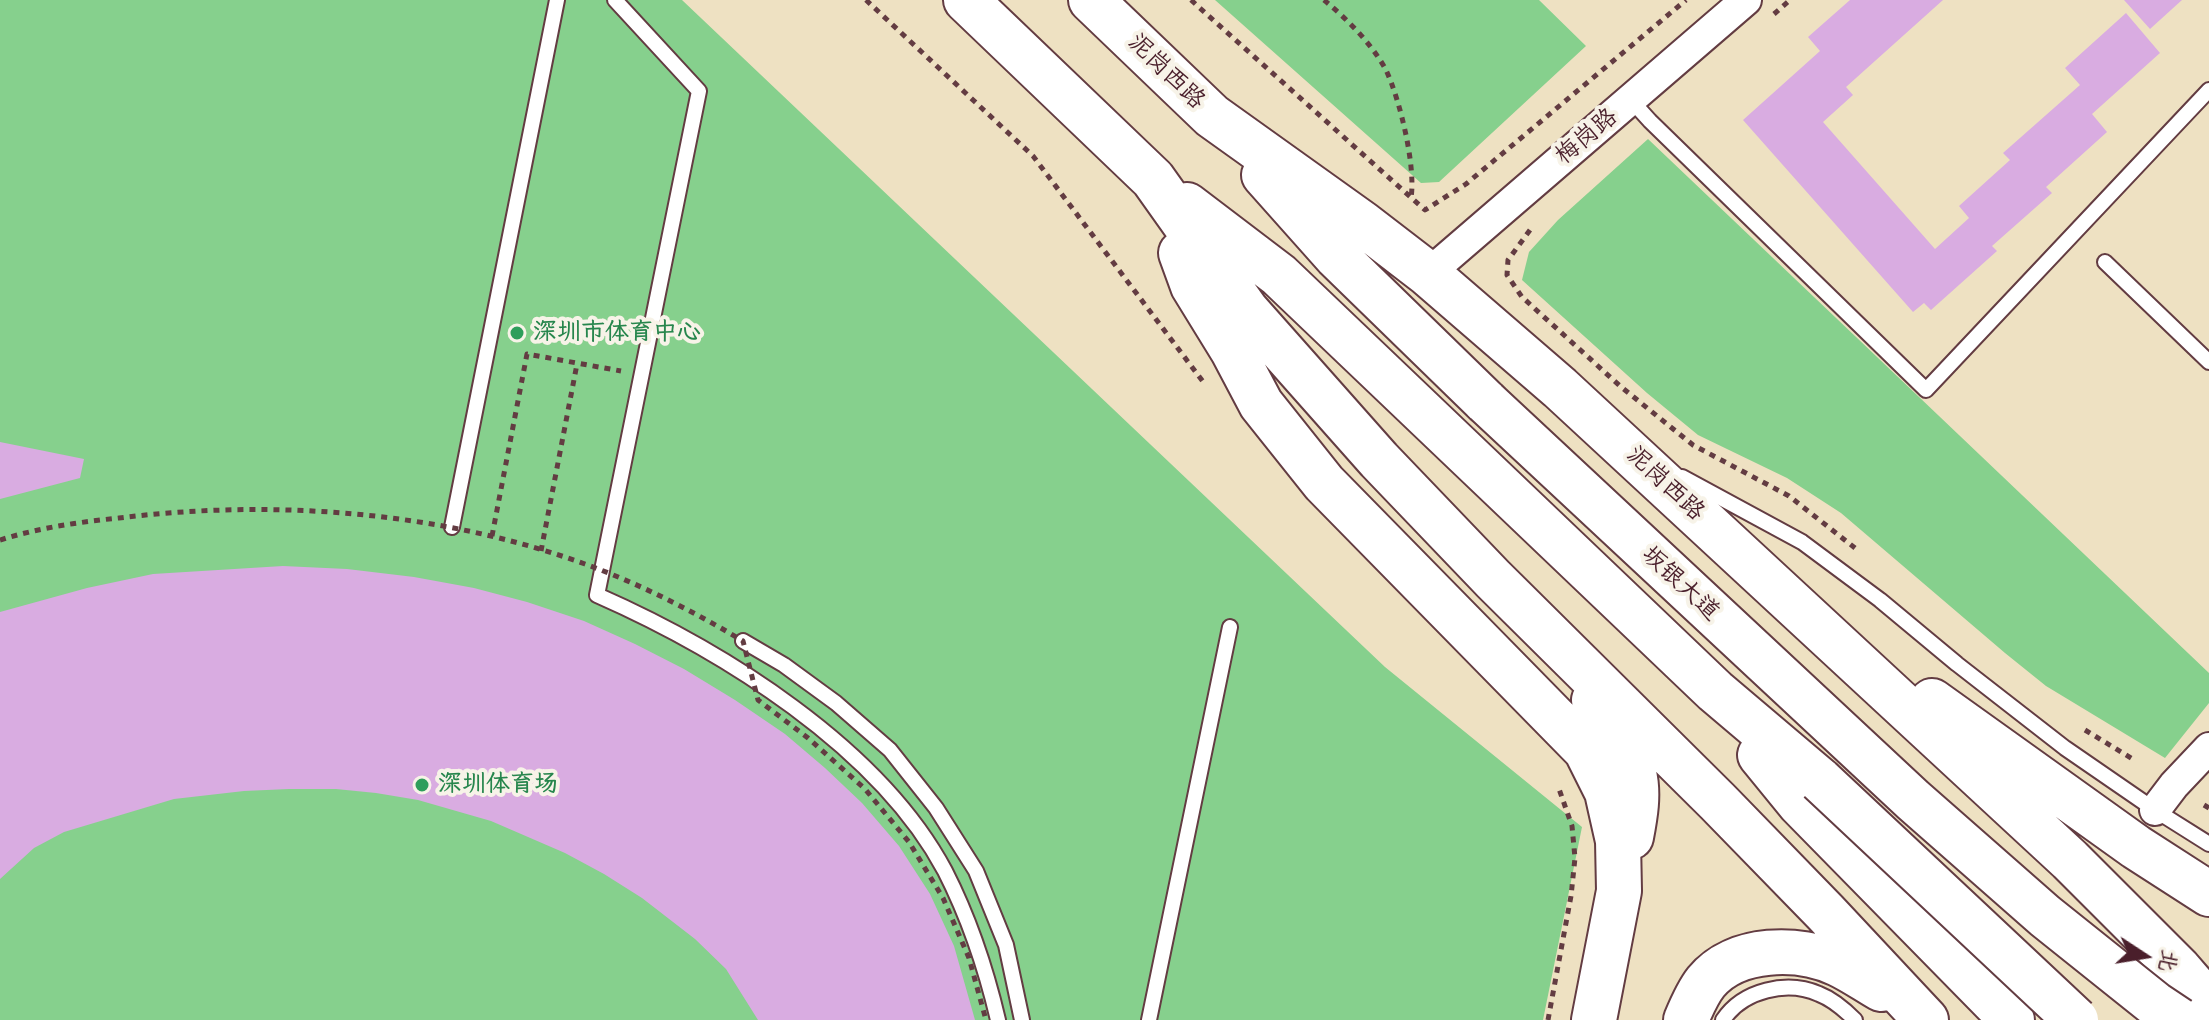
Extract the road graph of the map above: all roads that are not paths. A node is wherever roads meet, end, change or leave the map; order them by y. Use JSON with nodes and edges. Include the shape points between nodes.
{"nodes":[{"id":1,"x":557,"y":0,"type":"edge"},
{"id":2,"x":615,"y":0,"type":"edge"},
{"id":3,"x":966,"y":0,"type":"edge"},
{"id":4,"x":1091,"y":0,"type":"edge"},
{"id":5,"x":1746,"y":0,"type":"edge"},
{"id":6,"x":2209,"y":90,"type":"edge"},
{"id":7,"x":1631,"y":100,"type":"junction"},
{"id":8,"x":1212,"y":116,"type":"junction"},
{"id":9,"x":1153,"y":179,"type":"junction"},
{"id":10,"x":2105,"y":262,"type":"dead end"},
{"id":11,"x":1428,"y":274,"type":"junction"},
{"id":12,"x":2209,"y":362,"type":"edge"},
{"id":13,"x":1622,"y":444,"type":"junction"},
{"id":14,"x":452,"y":527,"type":"road end"},
{"id":15,"x":1816,"y":624,"type":"junction"},
{"id":16,"x":1230,"y":627,"type":"dead end"},
{"id":17,"x":1548,"y":632,"type":"junction"},
{"id":18,"x":743,"y":641,"type":"road end"},
{"id":19,"x":2209,"y":748,"type":"edge"},
{"id":20,"x":1810,"y":792,"type":"junction"},
{"id":21,"x":2146,"y":829,"type":"junction"},
{"id":22,"x":2209,"y":844,"type":"edge"},
{"id":23,"x":1619,"y":891,"type":"junction"},
{"id":24,"x":2209,"y":894,"type":"edge"},
{"id":25,"x":1715,"y":1001,"type":"edge"},
{"id":26,"x":2209,"y":1004,"type":"edge"},
{"id":27,"x":1920,"y":1014,"type":"edge"},
{"id":28,"x":998,"y":1020,"type":"edge"},
{"id":29,"x":1022,"y":1020,"type":"edge"},
{"id":30,"x":1149,"y":1020,"type":"edge"},
{"id":31,"x":1594,"y":1020,"type":"edge"},
{"id":32,"x":1686,"y":1020,"type":"edge"},
{"id":33,"x":1855,"y":1020,"type":"edge"},
{"id":34,"x":2012,"y":1020,"type":"edge"},
{"id":35,"x":2076,"y":1020,"type":"edge"},
{"id":36,"x":2179,"y":1020,"type":"edge"}],
"edges":[{"from":1,"to":14,"type":"lane"},
{"from":2,"to":28,"type":"lane","via":[[699,91],[597,595],[739,670],[866,769],[911,819],[944,870],[988,976]]},
{"from":3,"to":9,"type":"main road"},
{"from":4,"to":8,"type":"main road","name":"泥岗西路"},
{"from":5,"to":7,"type":"street","name":"梅岗路"},
{"from":6,"to":7,"type":"lane","via":[[1926,390]]},
{"from":7,"to":11,"type":"street","name":"梅岗路"},
{"from":8,"to":11,"type":"main road","name":"泥岗西路"},
{"from":8,"to":36,"type":"main road","name":"坂银大道","bridge":true,"via":[[1337,257],[1486,402],[1913,800],[2045,916]]},
{"from":9,"to":17,"type":"main road","via":[[1246,310],[1379,460]]},
{"from":9,"to":20,"type":"main road","via":[[1279,275],[1715,691]]},
{"from":9,"to":23,"type":"main road","via":[[1193,286],[1261,404],[1324,483],[1586,750],[1607,792],[1618,841]]},
{"from":10,"to":12,"type":"lane"},
{"from":11,"to":13,"type":"main road","name":"泥岗西路"},
{"from":13,"to":15,"type":"main road","name":"泥岗西路"},
{"from":13,"to":21,"type":"lane","via":[[1802,542],[2065,748]]},
{"from":15,"to":21,"type":"main road","via":[[1937,704]]},
{"from":15,"to":26,"type":"main road","name":"泥岗西路","via":[[2070,860]]},
{"from":16,"to":30,"type":"lane"},
{"from":17,"to":23,"type":"main road","via":[[1604,715],[1634,773],[1637,802]]},
{"from":17,"to":27,"type":"main road"},
{"from":18,"to":29,"type":"lane","via":[[836,703],[890,750],[936,808],[976,871],[1006,945]]},
{"from":19,"to":21,"type":"street","via":[[2174,785]]},
{"from":20,"to":34,"type":"main road"},
{"from":20,"to":35,"type":"main road","bridge":true},
{"from":21,"to":22,"type":"lane"},
{"from":21,"to":24,"type":"main road"},
{"from":23,"to":31,"type":"main road"},
{"from":25,"to":27,"type":"main road","via":[[1733,962],[1756,954],[1805,953],[1837,963]]},
{"from":25,"to":32,"type":"main road"},
{"from":25,"to":33,"type":"lane","via":[[1728,1013],[1771,988],[1796,988],[1820,994]]}]}
